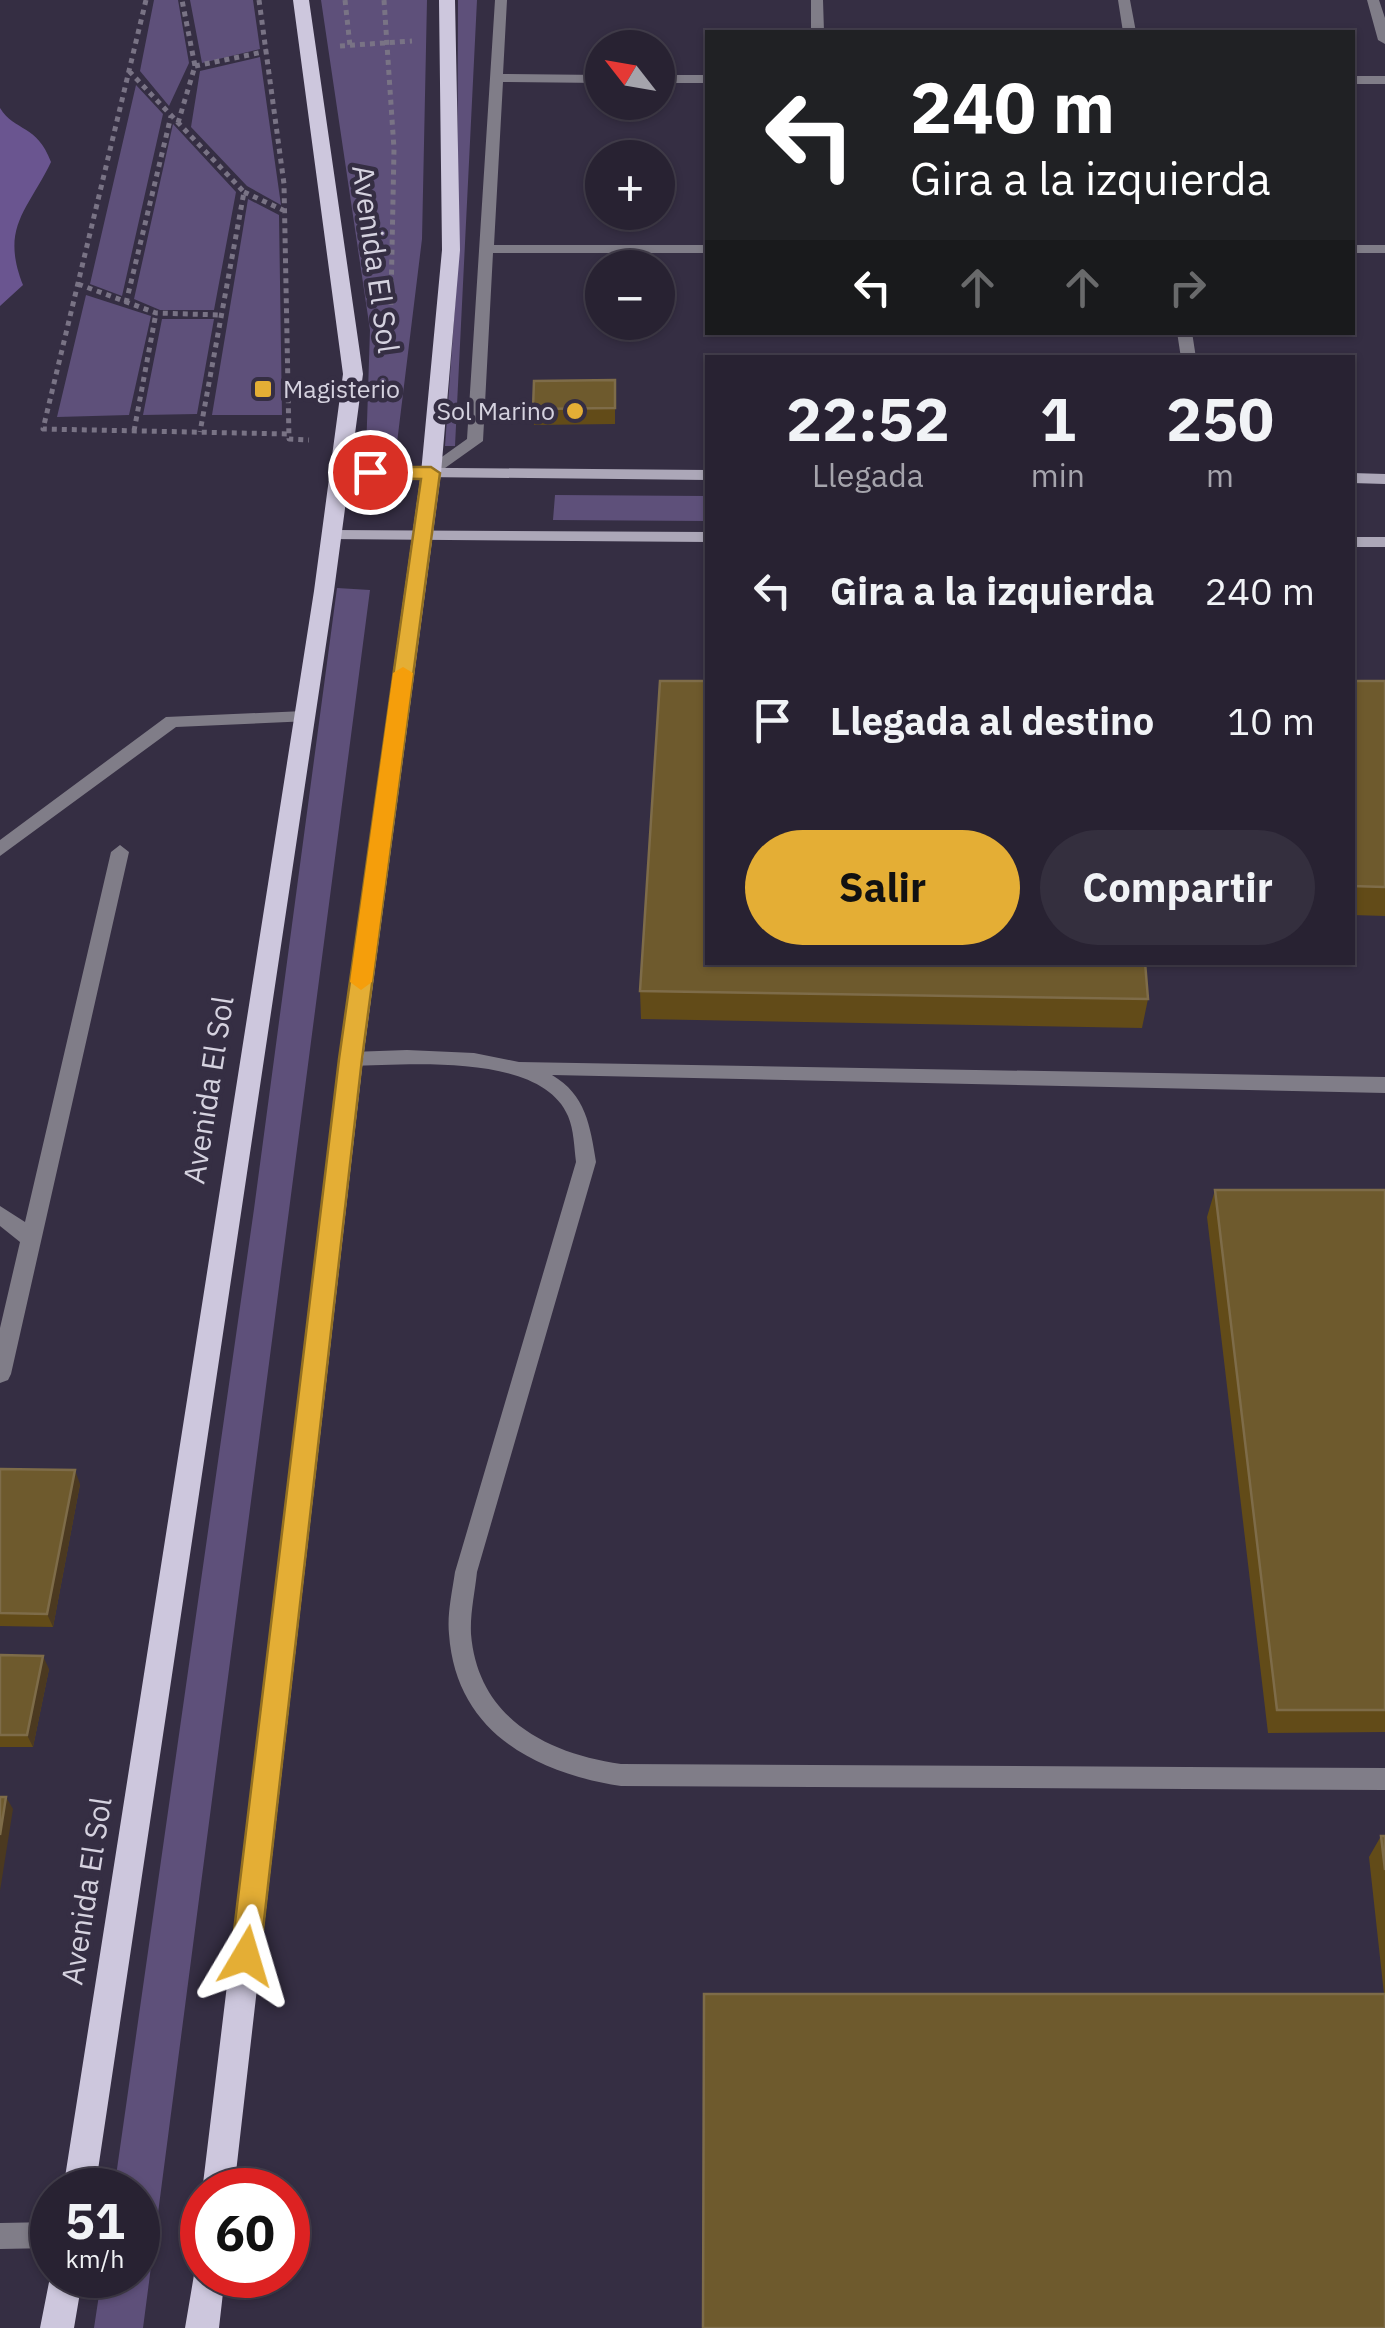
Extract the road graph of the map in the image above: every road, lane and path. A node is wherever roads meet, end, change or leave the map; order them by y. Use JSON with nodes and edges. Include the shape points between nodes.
{"nodes":[{"id":1,"x":146,"y":0,"type":"edge"},
{"id":2,"x":182,"y":0,"type":"edge"},
{"id":3,"x":259,"y":0,"type":"edge"},
{"id":4,"x":300,"y":0,"type":"edge"},
{"id":5,"x":344,"y":0,"type":"edge"},
{"id":6,"x":384,"y":0,"type":"edge"},
{"id":7,"x":448,"y":0,"type":"edge"},
{"id":8,"x":501,"y":0,"type":"edge"},
{"id":9,"x":817,"y":0,"type":"edge"},
{"id":10,"x":1124,"y":0,"type":"edge"},
{"id":11,"x":1373,"y":0,"type":"edge"},
{"id":12,"x":818,"y":30,"type":"edge"},
{"id":13,"x":1130,"y":30,"type":"edge"},
{"id":14,"x":1385,"y":40,"type":"edge"},
{"id":15,"x":390,"y":43,"type":"junction"},
{"id":16,"x":350,"y":46,"type":"junction"},
{"id":17,"x":307,"y":48,"type":"junction"},
{"id":18,"x":266,"y":51,"type":"junction"},
{"id":19,"x":195,"y":66,"type":"junction"},
{"id":20,"x":128,"y":70,"type":"junction"},
{"id":21,"x":495,"y":78,"type":"junction"},
{"id":22,"x":585,"y":78,"type":"edge"},
{"id":23,"x":675,"y":79,"type":"edge"},
{"id":24,"x":705,"y":79,"type":"edge"},
{"id":25,"x":1355,"y":80,"type":"edge"},
{"id":26,"x":1385,"y":80,"type":"edge"},
{"id":27,"x":171,"y":115,"type":"junction"},
{"id":28,"x":178,"y":123,"type":"junction"},
{"id":29,"x":244,"y":192,"type":"junction"},
{"id":30,"x":284,"y":212,"type":"junction"},
{"id":31,"x":488,"y":249,"type":"junction"},
{"id":32,"x":705,"y":249,"type":"edge"},
{"id":33,"x":1355,"y":249,"type":"edge"},
{"id":34,"x":1385,"y":249,"type":"edge"},
{"id":35,"x":78,"y":284,"type":"junction"},
{"id":36,"x":126,"y":302,"type":"junction"},
{"id":37,"x":156,"y":313,"type":"junction"},
{"id":38,"x":222,"y":314,"type":"junction"},
{"id":39,"x":388,"y":367,"type":"dead end"},
{"id":40,"x":134,"y":431,"type":"junction"},
{"id":41,"x":200,"y":432,"type":"junction"},
{"id":42,"x":290,"y":434,"type":"junction"},
{"id":43,"x":344,"y":441,"type":"junction"},
{"id":44,"x":340,"y":472,"type":"junction"},
{"id":45,"x":431,"y":473,"type":"junction"},
{"id":46,"x":705,"y":474,"type":"edge"},
{"id":47,"x":1355,"y":478,"type":"edge"},
{"id":48,"x":1385,"y":478,"type":"edge"},
{"id":49,"x":332,"y":535,"type":"junction"},
{"id":50,"x":422,"y":536,"type":"junction"},
{"id":51,"x":705,"y":538,"type":"edge"},
{"id":52,"x":1355,"y":542,"type":"edge"},
{"id":53,"x":1385,"y":542,"type":"edge"},
{"id":54,"x":304,"y":718,"type":"junction"},
{"id":55,"x":0,"y":850,"type":"edge"},
{"id":56,"x":120,"y":852,"type":"dead end"},
{"id":57,"x":350,"y":1059,"type":"junction"},
{"id":58,"x":518,"y":1067,"type":"junction"},
{"id":59,"x":1385,"y":1085,"type":"edge"},
{"id":60,"x":0,"y":1214,"type":"edge"},
{"id":61,"x":31,"y":1239,"type":"junction"},
{"id":62,"x":0,"y":1374,"type":"edge"},
{"id":63,"x":1385,"y":1779,"type":"edge"},
{"id":64,"x":82,"y":2168,"type":"edge"},
{"id":65,"x":221,"y":2168,"type":"edge"},
{"id":66,"x":30,"y":2235,"type":"edge"},
{"id":67,"x":0,"y":2236,"type":"edge"},
{"id":68,"x":63,"y":2298,"type":"edge"},
{"id":69,"x":205,"y":2298,"type":"edge"},
{"id":70,"x":58,"y":2328,"type":"edge"},
{"id":71,"x":202,"y":2328,"type":"edge"}],
"edges":[{"from":1,"to":20,"type":"path"},
{"from":2,"to":19,"type":"path"},
{"from":3,"to":18,"type":"path"},
{"from":4,"to":17,"type":"main road","name":"Avenida El Sol"},
{"from":5,"to":16,"type":"path"},
{"from":6,"to":15,"type":"path"},
{"from":7,"to":45,"type":"main road","name":"Avenida El Sol","via":[[450,250]]},
{"from":8,"to":21,"type":"street"},
{"from":9,"to":12,"type":"street"},
{"from":10,"to":13,"type":"street"},
{"from":11,"to":14,"type":"street"},
{"from":15,"to":16,"type":"path"},
{"from":15,"to":39,"type":"path","via":[[395,291]]},
{"from":16,"to":17,"type":"path"},
{"from":17,"to":18,"type":"path"},
{"from":17,"to":43,"type":"main road","name":"Avenida El Sol","via":[[350,336]]},
{"from":18,"to":19,"type":"path"},
{"from":18,"to":30,"type":"path"},
{"from":19,"to":28,"type":"path"},
{"from":20,"to":27,"type":"path"},
{"from":20,"to":35,"type":"path"},
{"from":21,"to":22,"type":"street"},
{"from":21,"to":31,"type":"street"},
{"from":23,"to":24,"type":"street"},
{"from":25,"to":26,"type":"street"},
{"from":27,"to":28,"type":"path"},
{"from":27,"to":36,"type":"path"},
{"from":28,"to":29,"type":"path"},
{"from":29,"to":30,"type":"path"},
{"from":29,"to":38,"type":"path"},
{"from":30,"to":42,"type":"path"},
{"from":31,"to":32,"type":"street"},
{"from":31,"to":45,"type":"street","via":[[475,442]]},
{"from":33,"to":34,"type":"street"},
{"from":35,"to":36,"type":"path"},
{"from":35,"to":40,"type":"path","via":[[44,430]]},
{"from":36,"to":37,"type":"path"},
{"from":37,"to":38,"type":"path"},
{"from":37,"to":40,"type":"path"},
{"from":38,"to":41,"type":"path"},
{"from":40,"to":41,"type":"path"},
{"from":41,"to":42,"type":"path"},
{"from":42,"to":43,"type":"path","via":[[289,439]]},
{"from":43,"to":44,"type":"main road","name":"Avenida El Sol"},
{"from":44,"to":45,"type":"street"},
{"from":44,"to":49,"type":"main road","name":"Avenida El Sol"},
{"from":45,"to":46,"type":"street"},
{"from":45,"to":50,"type":"main road","name":"Avenida El Sol"},
{"from":47,"to":48,"type":"street"},
{"from":49,"to":50,"type":"street"},
{"from":49,"to":54,"type":"main road","name":"Avenida El Sol"},
{"from":50,"to":51,"type":"street"},
{"from":50,"to":57,"type":"main road","name":"Avenida El Sol"},
{"from":52,"to":53,"type":"street"},
{"from":54,"to":55,"type":"street","via":[[172,721]]},
{"from":54,"to":64,"type":"main road","name":"Avenida El Sol"},
{"from":56,"to":61,"type":"street"},
{"from":57,"to":58,"type":"street"},
{"from":57,"to":65,"type":"main road","name":"Avenida El Sol"},
{"from":58,"to":59,"type":"street"},
{"from":58,"to":63,"type":"street","via":[[554,1084],[575,1110],[586,1162],[466,1572],[460,1641],[484,1704],[516,1742],[580,1771],[621,1774]]},
{"from":60,"to":61,"type":"street"},
{"from":61,"to":62,"type":"street"},
{"from":66,"to":67,"type":"street"},
{"from":68,"to":70,"type":"main road"},
{"from":69,"to":71,"type":"main road"}]}
